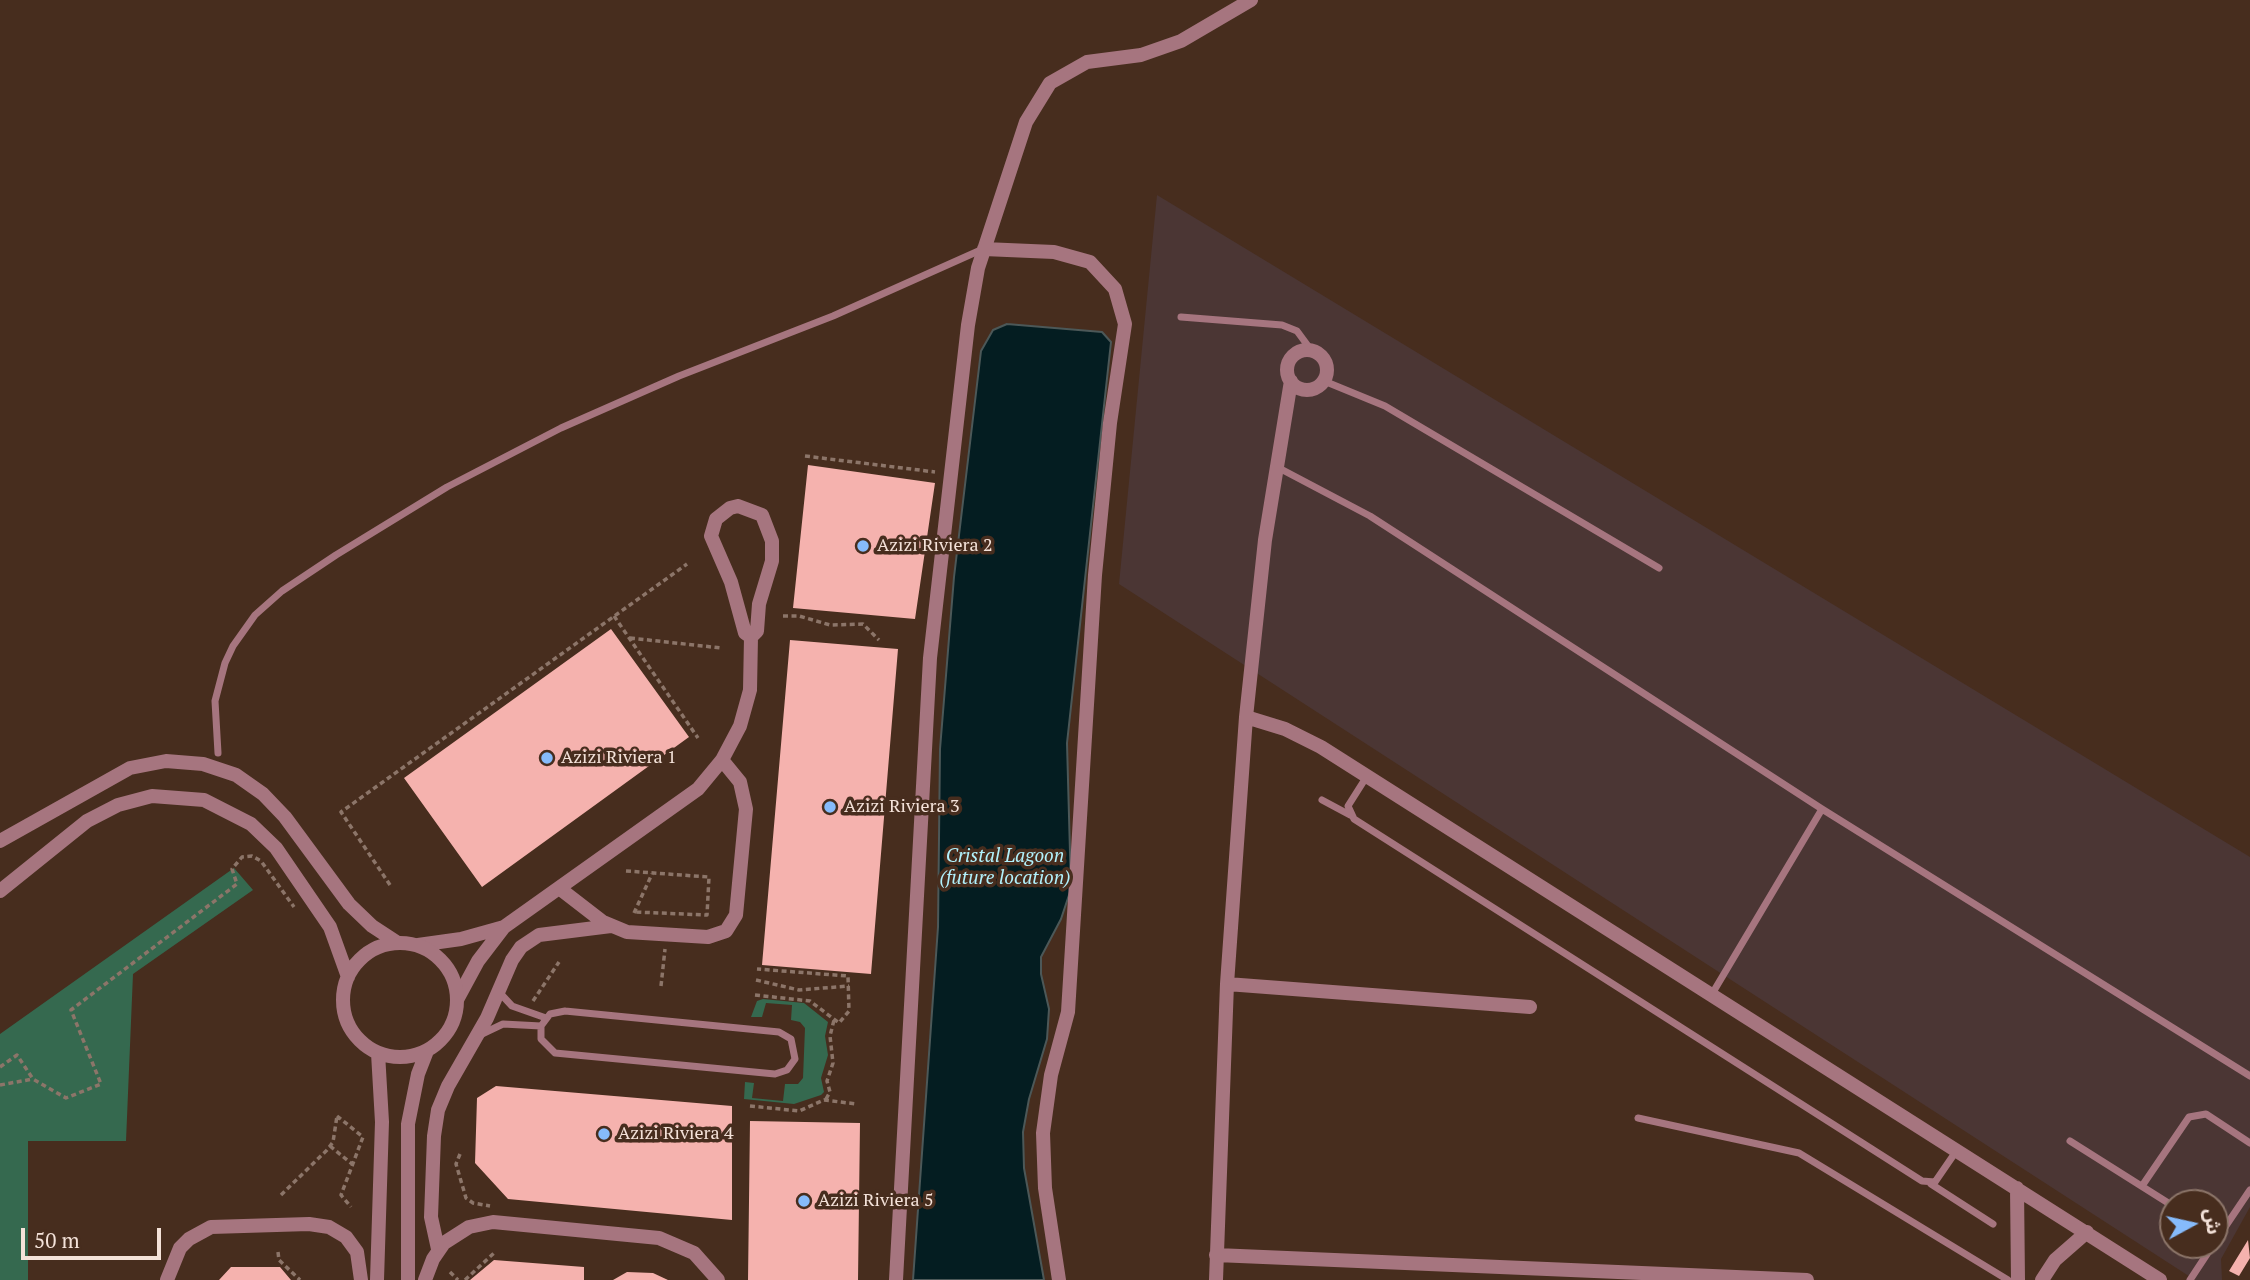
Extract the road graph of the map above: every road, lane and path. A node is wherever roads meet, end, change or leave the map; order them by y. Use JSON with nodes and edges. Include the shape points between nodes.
{"nodes":[{"id":1,"x":1251,"y":0,"type":"edge"},
{"id":2,"x":984,"y":249,"type":"junction"},
{"id":3,"x":1181,"y":317,"type":"dead end"},
{"id":4,"x":1311,"y":350,"type":"junction"},
{"id":5,"x":1324,"y":381,"type":"junction"},
{"id":6,"x":1291,"y":382,"type":"junction"},
{"id":7,"x":805,"y":456,"type":"dead end"},
{"id":8,"x":1277,"y":467,"type":"junction"},
{"id":9,"x":951,"y":474,"type":"junction"},
{"id":10,"x":687,"y":564,"type":"dead end"},
{"id":11,"x":1659,"y":568,"type":"dead end"},
{"id":12,"x":783,"y":615,"type":"dead end"},
{"id":13,"x":614,"y":616,"type":"junction"},
{"id":14,"x":751,"y":637,"type":"junction"},
{"id":15,"x":629,"y":638,"type":"junction"},
{"id":16,"x":879,"y":639,"type":"dead end"},
{"id":17,"x":721,"y":648,"type":"dead end"},
{"id":18,"x":1246,"y":717,"type":"junction"},
{"id":19,"x":698,"y":738,"type":"dead end"},
{"id":20,"x":218,"y":753,"type":"dead end"},
{"id":21,"x":722,"y":760,"type":"junction"},
{"id":22,"x":1367,"y":776,"type":"junction"},
{"id":23,"x":1322,"y":800,"type":"dead end"},
{"id":24,"x":1822,"y":809,"type":"junction"},
{"id":25,"x":1350,"y":815,"type":"junction"},
{"id":26,"x":0,"y":841,"type":"edge"},
{"id":27,"x":626,"y":872,"type":"dead end"},
{"id":28,"x":652,"y":874,"type":"junction"},
{"id":29,"x":390,"y":885,"type":"dead end"},
{"id":30,"x":559,"y":888,"type":"junction"},
{"id":31,"x":0,"y":891,"type":"edge"},
{"id":32,"x":294,"y":907,"type":"dead end"},
{"id":33,"x":635,"y":912,"type":"junction"},
{"id":34,"x":643,"y":919,"type":"dead end"},
{"id":35,"x":611,"y":926,"type":"junction"},
{"id":36,"x":503,"y":927,"type":"junction"},
{"id":37,"x":398,"y":943,"type":"junction"},
{"id":38,"x":418,"y":945,"type":"junction"},
{"id":39,"x":665,"y":948,"type":"dead end"},
{"id":40,"x":559,"y":962,"type":"dead end"},
{"id":41,"x":757,"y":969,"type":"dead end"},
{"id":42,"x":348,"y":977,"type":"junction"},
{"id":43,"x":756,"y":980,"type":"dead end"},
{"id":44,"x":1227,"y":984,"type":"junction"},
{"id":45,"x":661,"y":986,"type":"dead end"},
{"id":46,"x":849,"y":986,"type":"junction"},
{"id":47,"x":499,"y":992,"type":"junction"},
{"id":48,"x":1712,"y":993,"type":"junction"},
{"id":49,"x":755,"y":995,"type":"dead end"},
{"id":50,"x":458,"y":998,"type":"junction"},
{"id":51,"x":1530,"y":1007,"type":"dead end"},
{"id":52,"x":526,"y":1012,"type":"junction"},
{"id":53,"x":545,"y":1018,"type":"junction"},
{"id":54,"x":834,"y":1019,"type":"junction"},
{"id":55,"x":541,"y":1026,"type":"junction"},
{"id":56,"x":478,"y":1036,"type":"junction"},
{"id":57,"x":428,"y":1051,"type":"junction"},
{"id":58,"x":378,"y":1053,"type":"junction"},
{"id":59,"x":0,"y":1067,"type":"edge"},
{"id":60,"x":2250,"y":1076,"type":"edge"},
{"id":61,"x":33,"y":1079,"type":"junction"},
{"id":62,"x":0,"y":1085,"type":"edge"},
{"id":63,"x":824,"y":1100,"type":"junction"},
{"id":64,"x":857,"y":1104,"type":"dead end"},
{"id":65,"x":750,"y":1106,"type":"dead end"},
{"id":66,"x":1639,"y":1118,"type":"dead end"},
{"id":67,"x":2070,"y":1141,"type":"dead end"},
{"id":68,"x":2250,"y":1143,"type":"edge"},
{"id":69,"x":330,"y":1146,"type":"junction"},
{"id":70,"x":1957,"y":1150,"type":"junction"},
{"id":71,"x":460,"y":1154,"type":"dead end"},
{"id":72,"x":352,"y":1164,"type":"junction"},
{"id":73,"x":1931,"y":1184,"type":"junction"},
{"id":74,"x":2142,"y":1186,"type":"junction"},
{"id":75,"x":2017,"y":1188,"type":"junction"},
{"id":76,"x":2250,"y":1190,"type":"edge"},
{"id":77,"x":281,"y":1195,"type":"dead end"},
{"id":78,"x":2159,"y":1197,"type":"edge"},
{"id":79,"x":497,"y":1205,"type":"dead end"},
{"id":80,"x":351,"y":1207,"type":"dead end"},
{"id":81,"x":2229,"y":1222,"type":"edge"},
{"id":82,"x":1993,"y":1224,"type":"dead end"},
{"id":83,"x":2087,"y":1232,"type":"junction"},
{"id":84,"x":439,"y":1249,"type":"junction"},
{"id":85,"x":278,"y":1252,"type":"dead end"},
{"id":86,"x":494,"y":1253,"type":"dead end"},
{"id":87,"x":1216,"y":1255,"type":"junction"},
{"id":88,"x":2204,"y":1259,"type":"edge"},
{"id":89,"x":450,"y":1272,"type":"dead end"},
{"id":90,"x":167,"y":1280,"type":"edge"},
{"id":91,"x":300,"y":1280,"type":"edge"},
{"id":92,"x":361,"y":1280,"type":"edge"},
{"id":93,"x":376,"y":1280,"type":"edge"},
{"id":94,"x":408,"y":1280,"type":"edge"},
{"id":95,"x":425,"y":1280,"type":"edge"},
{"id":96,"x":457,"y":1280,"type":"edge"},
{"id":97,"x":465,"y":1280,"type":"edge"},
{"id":98,"x":718,"y":1280,"type":"edge"},
{"id":99,"x":896,"y":1280,"type":"edge"},
{"id":100,"x":1059,"y":1280,"type":"edge"},
{"id":101,"x":1216,"y":1280,"type":"edge"},
{"id":102,"x":1807,"y":1280,"type":"edge"},
{"id":103,"x":2008,"y":1280,"type":"edge"},
{"id":104,"x":2018,"y":1280,"type":"edge"},
{"id":105,"x":2042,"y":1280,"type":"edge"},
{"id":106,"x":2160,"y":1280,"type":"edge"},
{"id":107,"x":2190,"y":1280,"type":"edge"}],
"edges":[{"from":1,"to":2,"type":"street","via":[[1181,41],[1140,55],[1087,62],[1050,83],[1026,122]]},
{"from":2,"to":9,"type":"street","via":[[974,285]]},
{"from":2,"to":20,"type":"lane","via":[[561,428],[447,487],[336,555],[282,591],[255,615],[233,646],[215,701]]},
{"from":2,"to":100,"type":"street","via":[[1054,252],[1090,262],[1115,289],[1125,324],[1095,575],[1068,1012],[1051,1075],[1043,1133],[1045,1188]]},
{"from":3,"to":4,"type":"lane","via":[[1282,325],[1297,331]]},
{"from":4,"to":5,"type":"street","via":[[1324,358]]},
{"from":4,"to":6,"type":"street","via":[[1291,359]]},
{"from":5,"to":6,"type":"street","via":[[1304,390]]},
{"from":5,"to":11,"type":"lane","via":[[1385,406]]},
{"from":6,"to":8,"type":"street"},
{"from":7,"to":9,"type":"path"},
{"from":8,"to":18,"type":"street"},
{"from":8,"to":24,"type":"lane","via":[[1370,516]]},
{"from":9,"to":99,"type":"street","via":[[926,721]]},
{"from":10,"to":13,"type":"path"},
{"from":12,"to":16,"type":"path","via":[[830,625],[863,624]]},
{"from":13,"to":15,"type":"path"},
{"from":13,"to":29,"type":"path","via":[[341,812]]},
{"from":14,"to":14,"type":"street","via":[[757,631],[772,541],[762,514],[738,506],[716,519],[711,536],[745,633]]},
{"from":14,"to":21,"type":"street","via":[[747,708]]},
{"from":15,"to":17,"type":"path"},
{"from":15,"to":19,"type":"path"},
{"from":18,"to":22,"type":"street","via":[[1304,737]]},
{"from":18,"to":44,"type":"street"},
{"from":21,"to":30,"type":"street","via":[[683,801]]},
{"from":21,"to":35,"type":"street","via":[[740,782],[746,809],[737,908],[731,926],[708,937],[635,933]]},
{"from":22,"to":25,"type":"lane","via":[[1350,801]]},
{"from":22,"to":48,"type":"street"},
{"from":23,"to":25,"type":"lane"},
{"from":24,"to":48,"type":"lane"},
{"from":24,"to":60,"type":"lane"},
{"from":25,"to":73,"type":"lane"},
{"from":26,"to":37,"type":"street","via":[[130,768],[166,761],[203,764],[236,775],[269,799],[349,904]]},
{"from":27,"to":28,"type":"path"},
{"from":28,"to":33,"type":"path"},
{"from":28,"to":33,"type":"path","via":[[709,877],[707,915]]},
{"from":30,"to":35,"type":"street"},
{"from":30,"to":36,"type":"street"},
{"from":31,"to":42,"type":"street","via":[[88,821],[118,804],[152,796],[204,800],[251,824],[276,848],[330,927]]},
{"from":32,"to":61,"type":"path","via":[[261,861],[242,857],[232,869],[237,884],[71,1010],[101,1084],[66,1098]]},
{"from":33,"to":34,"type":"path","via":[[632,918]]},
{"from":35,"to":47,"type":"street","via":[[533,938],[516,953]]},
{"from":36,"to":38,"type":"street"},
{"from":36,"to":50,"type":"street"},
{"from":37,"to":38,"type":"street"},
{"from":37,"to":42,"type":"street","via":[[374,949]]},
{"from":38,"to":50,"type":"street","via":[[446,965]]},
{"from":39,"to":45,"type":"path"},
{"from":40,"to":52,"type":"path"},
{"from":41,"to":46,"type":"path","via":[[848,976]]},
{"from":42,"to":58,"type":"street","via":[[343,1003],[350,1027]]},
{"from":43,"to":46,"type":"path","via":[[799,990]]},
{"from":44,"to":51,"type":"street"},
{"from":44,"to":87,"type":"street"},
{"from":46,"to":54,"type":"path","via":[[848,1015],[839,1023]]},
{"from":47,"to":52,"type":"lane","via":[[512,1006]]},
{"from":47,"to":56,"type":"street"},
{"from":48,"to":70,"type":"street"},
{"from":49,"to":54,"type":"path","via":[[810,1001]]},
{"from":50,"to":57,"type":"street","via":[[447,1034]]},
{"from":52,"to":53,"type":"lane"},
{"from":53,"to":55,"type":"lane"},
{"from":53,"to":55,"type":"lane","via":[[565,1011],[779,1032],[791,1039],[794,1059],[787,1070],[775,1074],[561,1054],[544,1045]]},
{"from":54,"to":63,"type":"path","via":[[827,1081],[830,1092]]},
{"from":55,"to":56,"type":"lane","via":[[503,1024]]},
{"from":56,"to":84,"type":"street","via":[[442,1097],[435,1123],[432,1217]]},
{"from":57,"to":58,"type":"street","via":[[402,1058]]},
{"from":57,"to":94,"type":"street","via":[[418,1074],[408,1124]]},
{"from":58,"to":93,"type":"street","via":[[382,1122]]},
{"from":59,"to":61,"type":"path","via":[[17,1055]]},
{"from":61,"to":62,"type":"path"},
{"from":63,"to":64,"type":"path"},
{"from":63,"to":65,"type":"path","via":[[799,1111]]},
{"from":66,"to":103,"type":"lane","via":[[1799,1153]]},
{"from":67,"to":74,"type":"lane"},
{"from":68,"to":74,"type":"lane","via":[[2206,1114],[2189,1117]]},
{"from":69,"to":72,"type":"path"},
{"from":69,"to":72,"type":"path","via":[[337,1116],[363,1137]]},
{"from":69,"to":77,"type":"path"},
{"from":70,"to":73,"type":"lane"},
{"from":70,"to":75,"type":"street"},
{"from":71,"to":79,"type":"path","via":[[456,1164],[466,1198]]},
{"from":72,"to":80,"type":"path","via":[[341,1195]]},
{"from":73,"to":82,"type":"lane"},
{"from":74,"to":78,"type":"lane"},
{"from":75,"to":83,"type":"street"},
{"from":75,"to":104,"type":"street"},
{"from":76,"to":81,"type":"lane"},
{"from":83,"to":105,"type":"street","via":[[2055,1260]]},
{"from":83,"to":106,"type":"street"},
{"from":84,"to":95,"type":"street"},
{"from":84,"to":98,"type":"street","via":[[458,1232],[493,1222],[659,1238],[694,1253]]},
{"from":85,"to":91,"type":"path","via":[[279,1260]]},
{"from":86,"to":97,"type":"path"},
{"from":87,"to":101,"type":"street"},
{"from":87,"to":102,"type":"street"},
{"from":88,"to":107,"type":"lane"},
{"from":89,"to":96,"type":"path"},
{"from":90,"to":92,"type":"street","via":[[180,1248],[211,1227],[309,1224],[330,1227],[346,1237],[357,1252]]}]}
